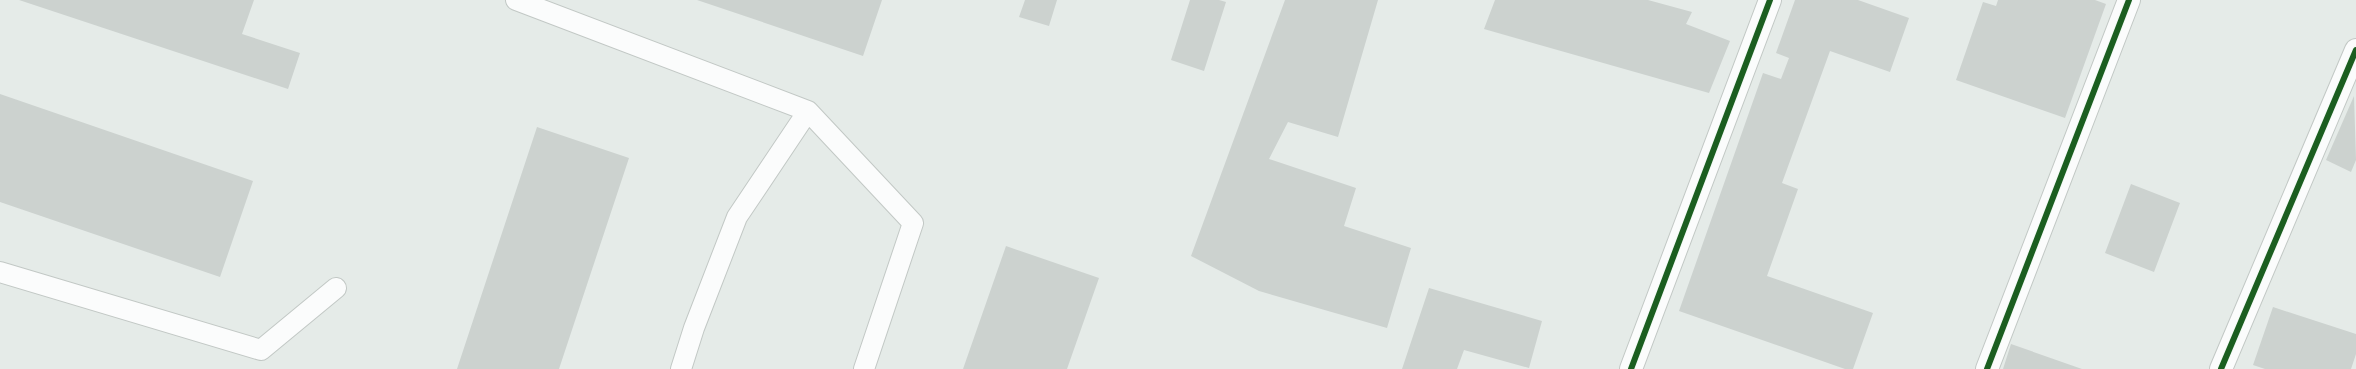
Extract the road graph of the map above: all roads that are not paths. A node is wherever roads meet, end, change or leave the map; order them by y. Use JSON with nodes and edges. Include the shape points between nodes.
{"nodes":[{"id":1,"x":516,"y":0,"type":"edge"},
{"id":2,"x":1770,"y":0,"type":"edge"},
{"id":3,"x":2129,"y":0,"type":"edge"},
{"id":4,"x":2356,"y":50,"type":"edge"},
{"id":5,"x":808,"y":111,"type":"junction"},
{"id":6,"x":0,"y":272,"type":"edge"},
{"id":7,"x":336,"y":288,"type":"dead end"},
{"id":8,"x":681,"y":369,"type":"edge"},
{"id":9,"x":864,"y":369,"type":"edge"},
{"id":10,"x":1631,"y":369,"type":"edge"},
{"id":11,"x":1987,"y":369,"type":"edge"},
{"id":12,"x":2221,"y":369,"type":"edge"}],
"edges":[{"from":1,"to":5,"type":"lane"},
{"from":2,"to":10,"type":"street"},
{"from":3,"to":11,"type":"street"},
{"from":4,"to":12,"type":"street"},
{"from":5,"to":8,"type":"lane","via":[[737,217]]},
{"from":5,"to":9,"type":"lane","via":[[913,223]]},
{"from":6,"to":7,"type":"lane","via":[[261,350]]}]}
